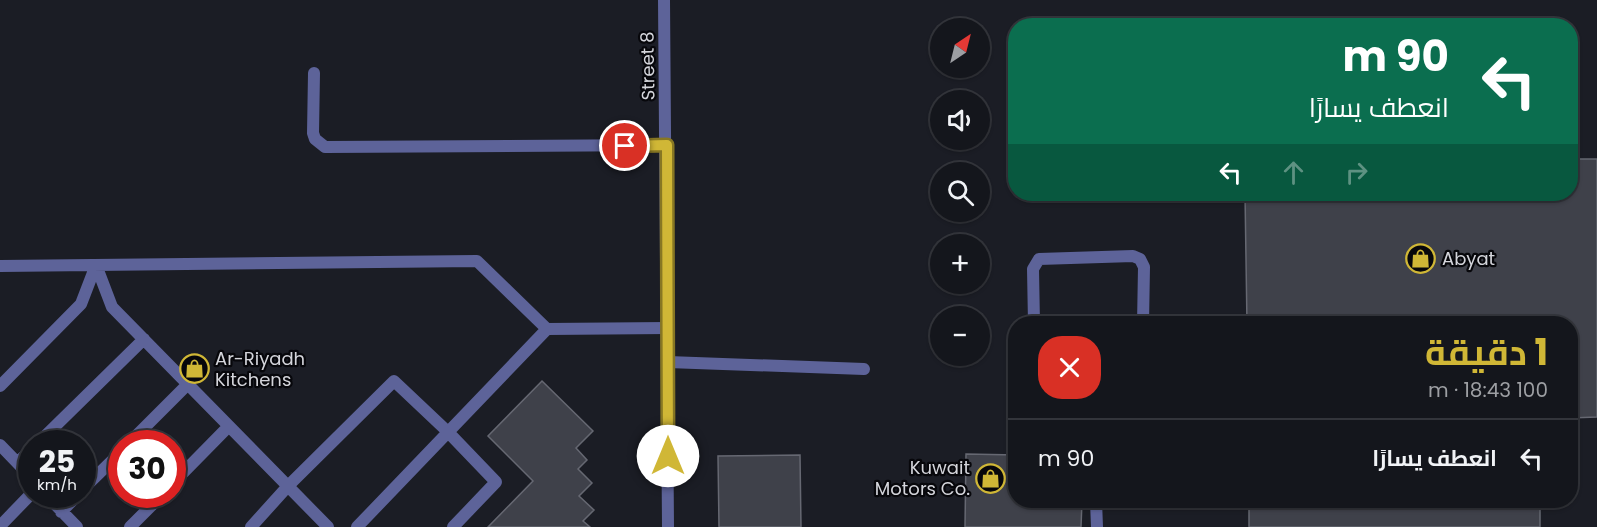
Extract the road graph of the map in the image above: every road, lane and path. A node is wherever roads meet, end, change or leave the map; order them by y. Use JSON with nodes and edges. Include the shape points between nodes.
{"nodes":[{"id":1,"x":664,"y":0,"type":"edge"},
{"id":2,"x":314,"y":73,"type":"dead end"},
{"id":3,"x":667,"y":145,"type":"junction"},
{"id":4,"x":96,"y":265,"type":"junction"},
{"id":5,"x":0,"y":266,"type":"edge"},
{"id":6,"x":1034,"y":316,"type":"edge"},
{"id":7,"x":1143,"y":316,"type":"edge"},
{"id":8,"x":668,"y":328,"type":"junction"},
{"id":9,"x":547,"y":329,"type":"junction"},
{"id":10,"x":144,"y":339,"type":"junction"},
{"id":11,"x":668,"y":362,"type":"junction"},
{"id":12,"x":864,"y":369,"type":"dead end"},
{"id":13,"x":188,"y":384,"type":"junction"},
{"id":14,"x":0,"y":386,"type":"edge"},
{"id":15,"x":229,"y":426,"type":"junction"},
{"id":16,"x":51,"y":430,"type":"edge"},
{"id":17,"x":142,"y":430,"type":"edge"},
{"id":18,"x":448,"y":432,"type":"junction"},
{"id":19,"x":0,"y":445,"type":"edge"},
{"id":20,"x":18,"y":462,"type":"edge"},
{"id":21,"x":108,"y":465,"type":"edge"},
{"id":22,"x":186,"y":470,"type":"edge"},
{"id":23,"x":96,"y":476,"type":"edge"},
{"id":24,"x":288,"y":486,"type":"junction"},
{"id":25,"x":18,"y":507,"type":"edge"},
{"id":26,"x":57,"y":508,"type":"edge"},
{"id":27,"x":65,"y":508,"type":"edge"},
{"id":28,"x":149,"y":508,"type":"edge"},
{"id":29,"x":1096,"y":508,"type":"edge"},
{"id":30,"x":61,"y":512,"type":"junction"},
{"id":31,"x":0,"y":526,"type":"edge"},
{"id":32,"x":76,"y":527,"type":"edge"},
{"id":33,"x":130,"y":527,"type":"edge"},
{"id":34,"x":251,"y":527,"type":"edge"},
{"id":35,"x":328,"y":527,"type":"edge"},
{"id":36,"x":357,"y":527,"type":"edge"},
{"id":37,"x":453,"y":527,"type":"edge"},
{"id":38,"x":668,"y":527,"type":"edge"},
{"id":39,"x":1097,"y":527,"type":"edge"}],
"edges":[{"from":1,"to":3,"type":"street","name":"Street 8"},
{"from":2,"to":3,"type":"street","via":[[313,133],[325,147]]},
{"from":3,"to":8,"type":"street","name":"Street 8"},
{"from":4,"to":5,"type":"street"},
{"from":4,"to":9,"type":"street","via":[[477,261]]},
{"from":4,"to":10,"type":"street","via":[[112,307]]},
{"from":4,"to":14,"type":"street","via":[[81,304]]},
{"from":6,"to":7,"type":"street","via":[[1036,261],[1046,257],[1133,256],[1144,267]]},
{"from":8,"to":9,"type":"street"},
{"from":8,"to":11,"type":"street","name":"Street 8"},
{"from":9,"to":18,"type":"street"},
{"from":10,"to":13,"type":"street"},
{"from":10,"to":16,"type":"street"},
{"from":11,"to":12,"type":"street"},
{"from":11,"to":38,"type":"street","name":"Street 8"},
{"from":13,"to":15,"type":"street"},
{"from":13,"to":17,"type":"street"},
{"from":15,"to":22,"type":"street"},
{"from":15,"to":24,"type":"street"},
{"from":18,"to":24,"type":"street","via":[[394,381]]},
{"from":18,"to":36,"type":"street"},
{"from":18,"to":37,"type":"street","via":[[496,482]]},
{"from":19,"to":20,"type":"street"},
{"from":21,"to":23,"type":"street"},
{"from":24,"to":34,"type":"street"},
{"from":24,"to":35,"type":"street"},
{"from":25,"to":31,"type":"street"},
{"from":26,"to":30,"type":"street"},
{"from":27,"to":30,"type":"street"},
{"from":28,"to":33,"type":"street"},
{"from":29,"to":39,"type":"street"},
{"from":30,"to":32,"type":"street"}]}
